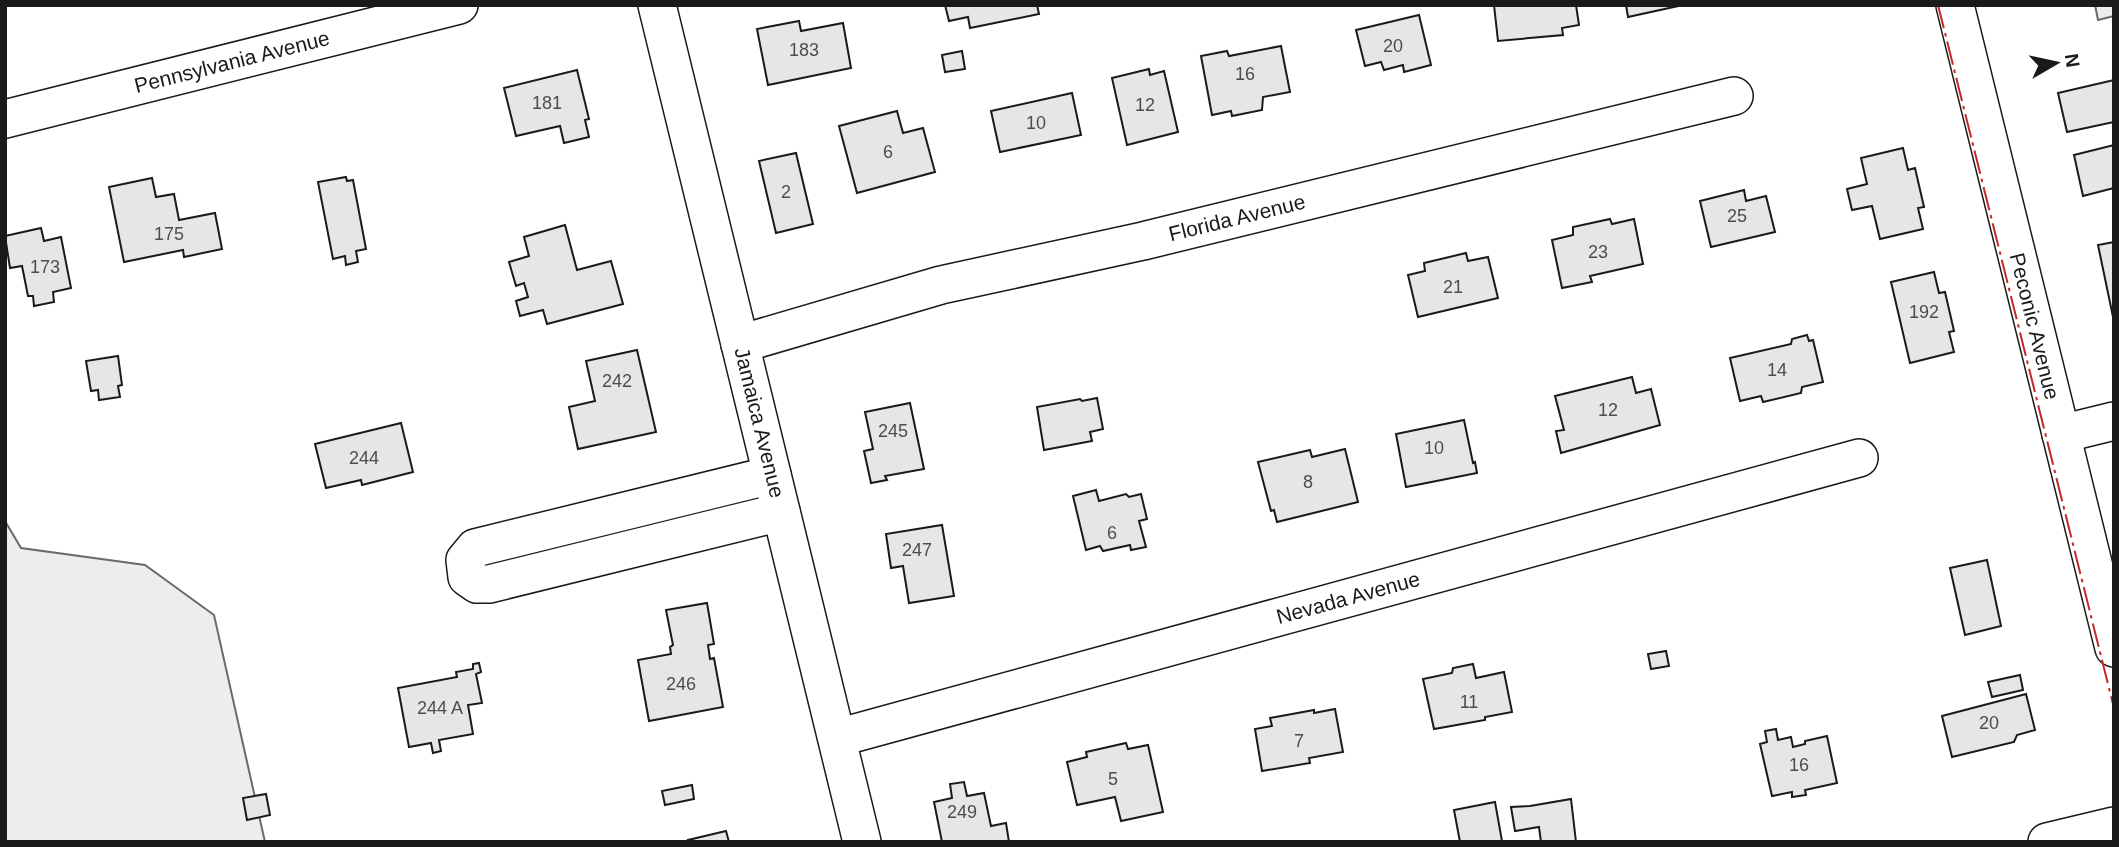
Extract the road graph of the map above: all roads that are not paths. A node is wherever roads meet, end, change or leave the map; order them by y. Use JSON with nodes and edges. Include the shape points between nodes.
{"nodes":[{"id":1,"x":459,"y":5,"type":"edge"},
{"id":2,"x":657,"y":5,"type":"edge"},
{"id":3,"x":1955,"y":5,"type":"edge"},
{"id":4,"x":1734,"y":96,"type":"dead end"},
{"id":5,"x":5,"y":119,"type":"edge"},
{"id":6,"x":740,"y":344,"type":"junction"},
{"id":7,"x":2114,"y":421,"type":"edge"},
{"id":8,"x":2061,"y":434,"type":"junction"},
{"id":9,"x":1859,"y":458,"type":"dead end"},
{"id":10,"x":772,"y":475,"type":"junction"},
{"id":11,"x":781,"y":512,"type":"junction"},
{"id":12,"x":2114,"y":648,"type":"edge"},
{"id":13,"x":837,"y":738,"type":"junction"},
{"id":14,"x":2114,"y":826,"type":"edge"},
{"id":15,"x":862,"y":842,"type":"edge"},
{"id":16,"x":2047,"y":842,"type":"edge"}],
"edges":[{"from":1,"to":5,"type":"street","name":"Pennsylvania Avenue"},
{"from":2,"to":6,"type":"street","name":"Jamaica Avenue"},
{"from":3,"to":8,"type":"street","name":"Peconic Avenue"},
{"from":4,"to":6,"type":"street","name":"Florida Avenue","via":[[1143,241],[941,285]]},
{"from":6,"to":10,"type":"street","name":"Jamaica Avenue"},
{"from":7,"to":8,"type":"street"},
{"from":8,"to":12,"type":"street","name":"Peconic Avenue"},
{"from":9,"to":13,"type":"street","name":"Nevada Avenue"},
{"from":10,"to":11,"type":"street","name":"Jamaica Avenue"},
{"from":10,"to":11,"type":"street","via":[[475,548],[465,560],[467,577],[477,584],[489,584]]},
{"from":11,"to":13,"type":"street","name":"Jamaica Avenue"},
{"from":13,"to":15,"type":"street","name":"Jamaica Avenue"},
{"from":14,"to":16,"type":"street"}]}
